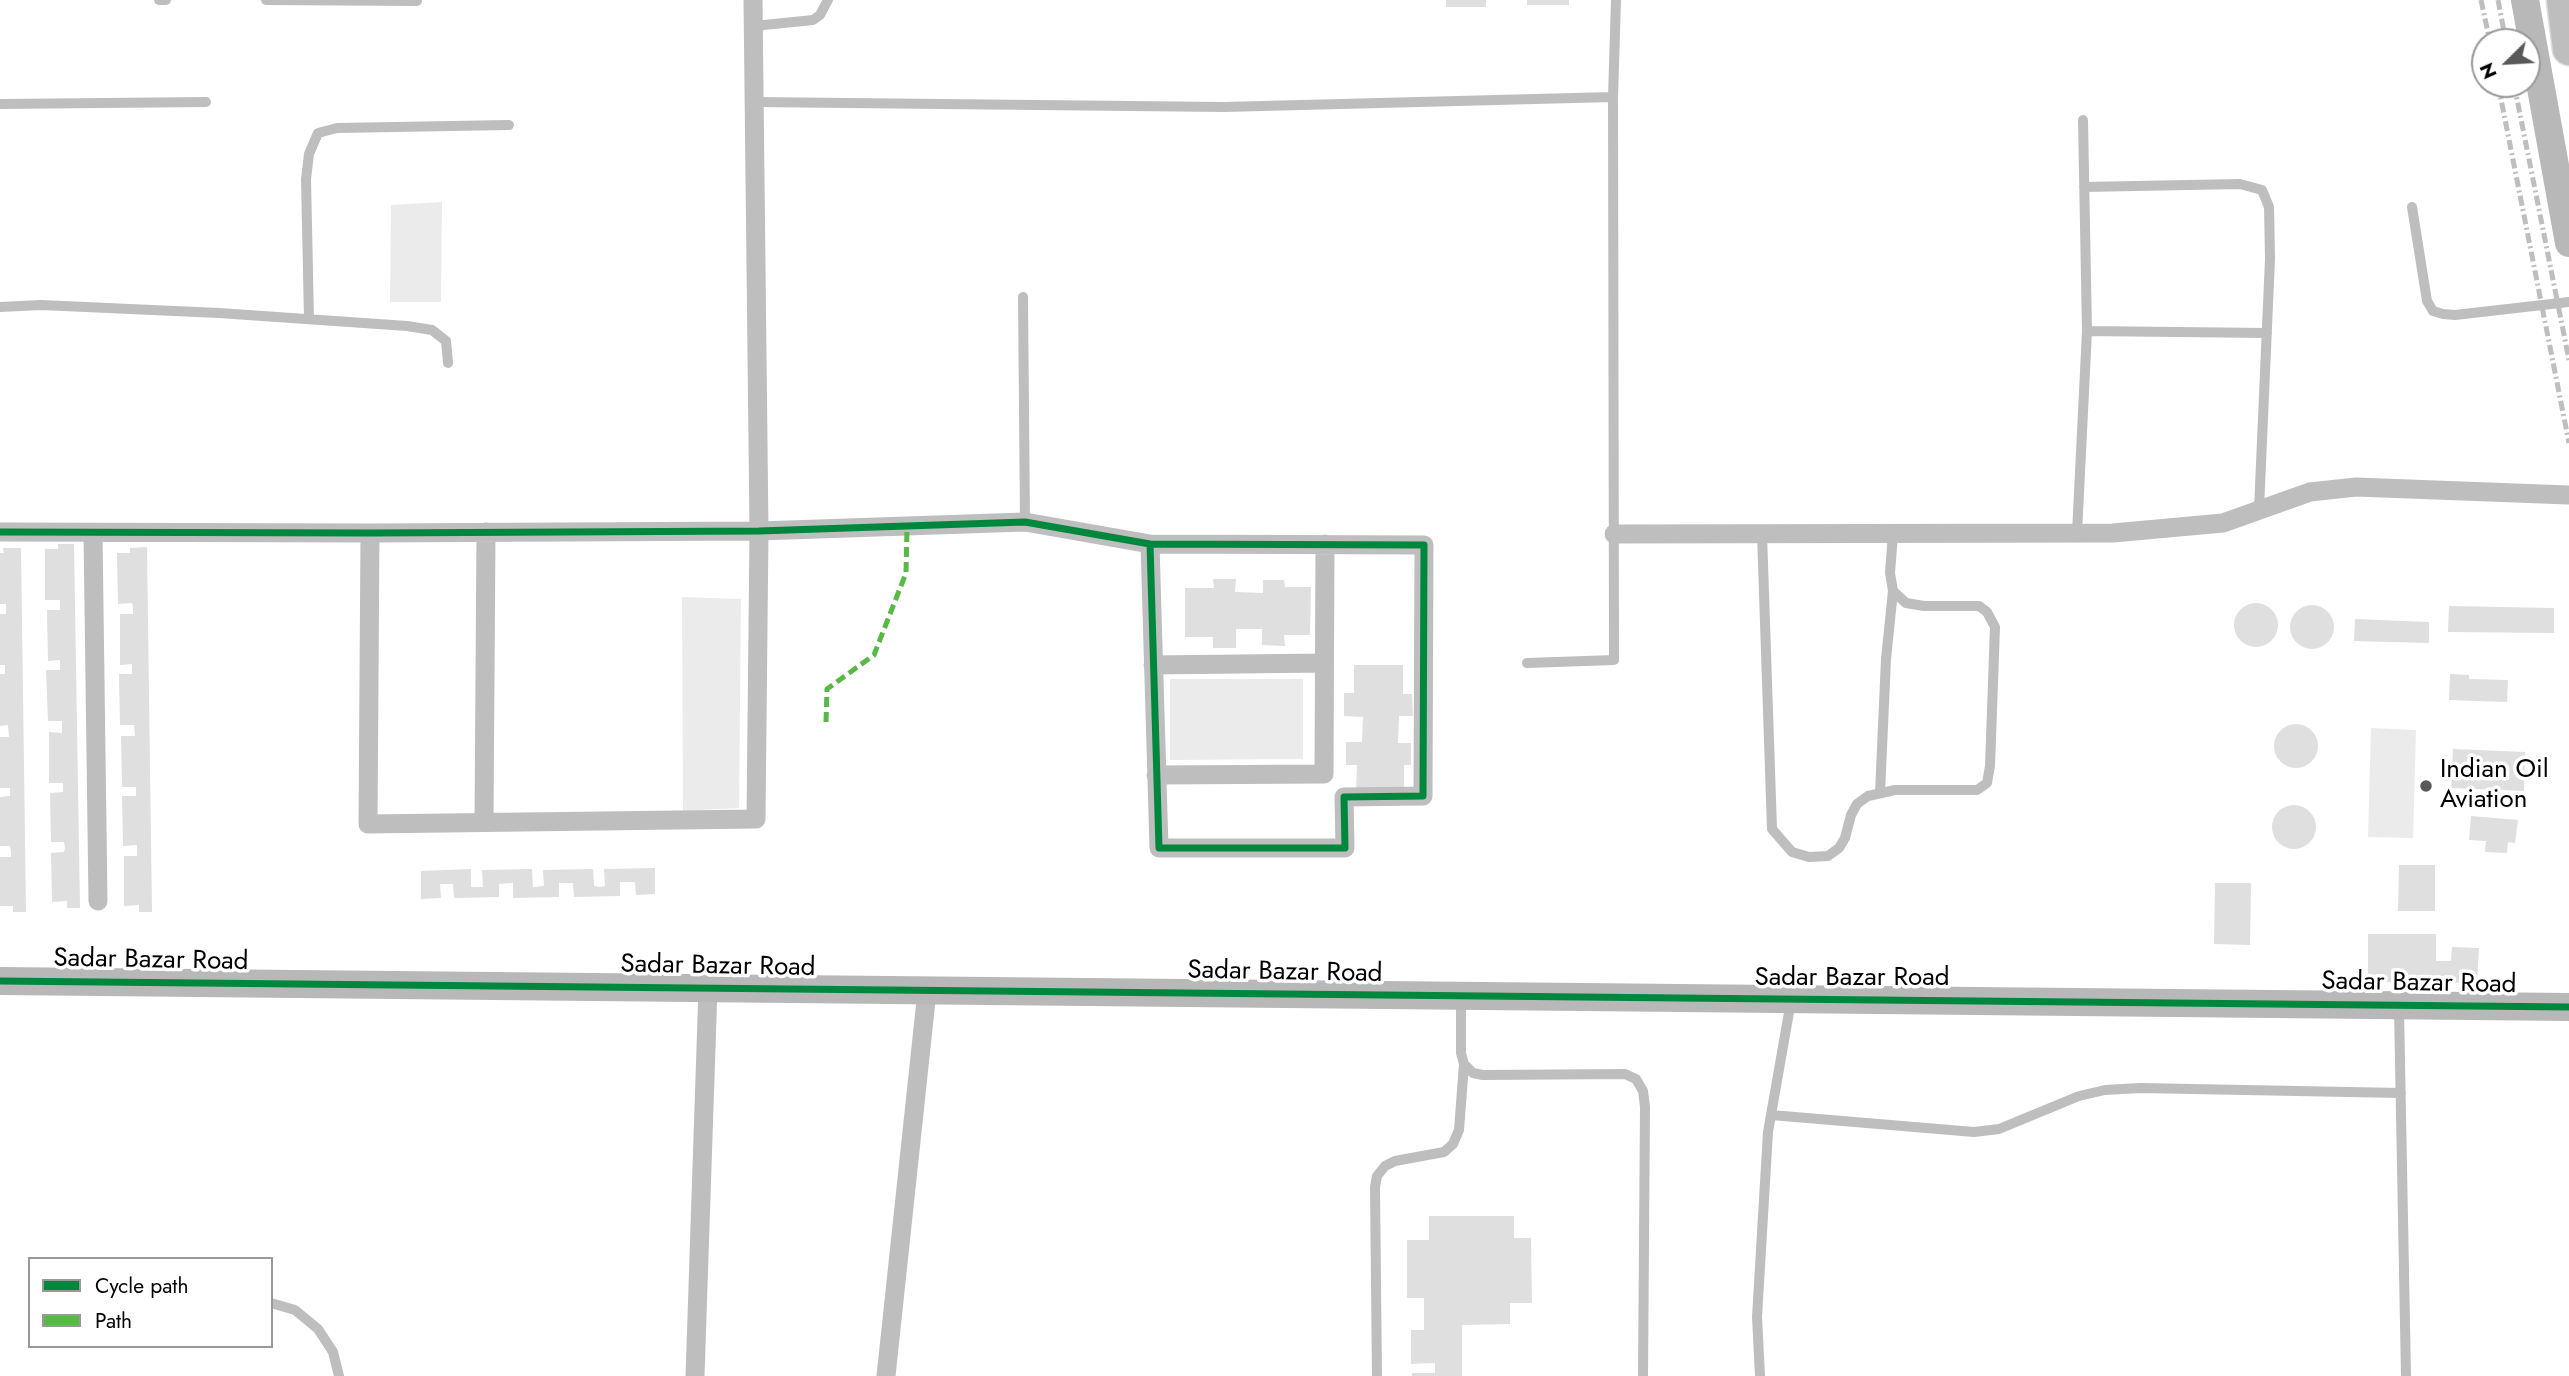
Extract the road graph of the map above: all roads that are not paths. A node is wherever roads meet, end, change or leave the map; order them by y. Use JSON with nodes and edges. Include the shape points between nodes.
{"nodes":[{"id":1,"x":159,"y":0,"type":"edge"},
{"id":2,"x":166,"y":0,"type":"edge"},
{"id":3,"x":266,"y":0,"type":"edge"},
{"id":4,"x":753,"y":0,"type":"edge"},
{"id":5,"x":828,"y":0,"type":"edge"},
{"id":6,"x":1616,"y":0,"type":"edge"},
{"id":7,"x":2525,"y":0,"type":"edge"},
{"id":8,"x":2563,"y":0,"type":"edge"},
{"id":9,"x":335,"y":1,"type":"edge"},
{"id":10,"x":417,"y":1,"type":"edge"},
{"id":11,"x":754,"y":26,"type":"junction"},
{"id":12,"x":2569,"y":49,"type":"edge"},
{"id":13,"x":1613,"y":97,"type":"junction"},
{"id":14,"x":206,"y":102,"type":"dead end"},
{"id":15,"x":754,"y":102,"type":"junction"},
{"id":16,"x":0,"y":104,"type":"edge"},
{"id":17,"x":2083,"y":120,"type":"dead end"},
{"id":18,"x":509,"y":125,"type":"dead end"},
{"id":19,"x":2084,"y":187,"type":"junction"},
{"id":20,"x":2412,"y":207,"type":"dead end"},
{"id":21,"x":2569,"y":243,"type":"edge"},
{"id":22,"x":1023,"y":297,"type":"dead end"},
{"id":23,"x":2569,"y":302,"type":"edge"},
{"id":24,"x":0,"y":307,"type":"edge"},
{"id":25,"x":309,"y":319,"type":"junction"},
{"id":26,"x":2087,"y":331,"type":"junction"},
{"id":27,"x":2267,"y":333,"type":"junction"},
{"id":28,"x":448,"y":363,"type":"dead end"},
{"id":29,"x":2569,"y":495,"type":"edge"},
{"id":30,"x":2259,"y":509,"type":"junction"},
{"id":31,"x":1026,"y":522,"type":"junction"},
{"id":32,"x":0,"y":531,"type":"edge"},
{"id":33,"x":759,"y":531,"type":"junction"},
{"id":34,"x":486,"y":532,"type":"junction"},
{"id":35,"x":93,"y":533,"type":"junction"},
{"id":36,"x":370,"y":533,"type":"junction"},
{"id":37,"x":2077,"y":533,"type":"junction"},
{"id":38,"x":1614,"y":534,"type":"junction"},
{"id":39,"x":1762,"y":534,"type":"junction"},
{"id":40,"x":1893,"y":534,"type":"junction"},
{"id":41,"x":1150,"y":544,"type":"junction"},
{"id":42,"x":1325,"y":544,"type":"junction"},
{"id":43,"x":1893,"y":591,"type":"junction"},
{"id":44,"x":1324,"y":663,"type":"junction"},
{"id":45,"x":1527,"y":663,"type":"dead end"},
{"id":46,"x":1153,"y":665,"type":"junction"},
{"id":47,"x":1324,"y":774,"type":"junction"},
{"id":48,"x":1156,"y":775,"type":"junction"},
{"id":49,"x":1880,"y":793,"type":"junction"},
{"id":50,"x":1344,"y":797,"type":"junction"},
{"id":51,"x":484,"y":822,"type":"junction"},
{"id":52,"x":98,"y":901,"type":"dead end"},
{"id":53,"x":0,"y":981,"type":"edge"},
{"id":54,"x":708,"y":988,"type":"junction"},
{"id":55,"x":927,"y":991,"type":"junction"},
{"id":56,"x":1461,"y":996,"type":"junction"},
{"id":57,"x":1792,"y":1000,"type":"junction"},
{"id":58,"x":2399,"y":1005,"type":"junction"},
{"id":59,"x":2569,"y":1007,"type":"edge"},
{"id":60,"x":1464,"y":1064,"type":"junction"},
{"id":61,"x":2401,"y":1093,"type":"junction"},
{"id":62,"x":1771,"y":1115,"type":"junction"},
{"id":63,"x":273,"y":1304,"type":"edge"},
{"id":64,"x":339,"y":1376,"type":"edge"},
{"id":65,"x":695,"y":1376,"type":"edge"},
{"id":66,"x":886,"y":1376,"type":"edge"},
{"id":67,"x":1377,"y":1376,"type":"edge"},
{"id":68,"x":1643,"y":1376,"type":"edge"},
{"id":69,"x":1760,"y":1376,"type":"edge"},
{"id":70,"x":2406,"y":1376,"type":"edge"}],
"edges":[{"from":1,"to":2,"type":"lane"},
{"from":3,"to":9,"type":"lane"},
{"from":4,"to":11,"type":"street"},
{"from":5,"to":11,"type":"lane","via":[[813,20]]},
{"from":6,"to":13,"type":"lane"},
{"from":7,"to":21,"type":"street"},
{"from":8,"to":12,"type":"main road"},
{"from":9,"to":10,"type":"lane"},
{"from":11,"to":15,"type":"street"},
{"from":13,"to":15,"type":"lane","via":[[1224,107]]},
{"from":13,"to":38,"type":"lane"},
{"from":14,"to":16,"type":"lane"},
{"from":15,"to":33,"type":"street"},
{"from":17,"to":19,"type":"lane"},
{"from":18,"to":25,"type":"lane","via":[[337,128],[318,133],[306,179]]},
{"from":19,"to":26,"type":"lane"},
{"from":19,"to":27,"type":"lane","via":[[2240,184],[2262,190],[2269,207]]},
{"from":20,"to":23,"type":"lane","via":[[2427,301],[2433,311],[2455,315]]},
{"from":22,"to":31,"type":"lane"},
{"from":24,"to":25,"type":"lane"},
{"from":25,"to":28,"type":"lane","via":[[432,330],[446,341]]},
{"from":26,"to":27,"type":"lane"},
{"from":26,"to":37,"type":"lane"},
{"from":27,"to":30,"type":"lane"},
{"from":29,"to":30,"type":"street","via":[[2356,487],[2311,492]]},
{"from":30,"to":37,"type":"street","via":[[2223,523]]},
{"from":31,"to":33,"type":"street"},
{"from":31,"to":41,"type":"street"},
{"from":32,"to":35,"type":"street"},
{"from":33,"to":34,"type":"street"},
{"from":33,"to":51,"type":"street","via":[[756,819]]},
{"from":34,"to":36,"type":"street"},
{"from":34,"to":51,"type":"street"},
{"from":35,"to":36,"type":"street"},
{"from":35,"to":52,"type":"street"},
{"from":36,"to":51,"type":"street","via":[[368,824]]},
{"from":37,"to":40,"type":"street"},
{"from":38,"to":39,"type":"street"},
{"from":38,"to":45,"type":"lane","via":[[1614,660]]},
{"from":39,"to":40,"type":"street"},
{"from":39,"to":49,"type":"lane","via":[[1772,829],[1792,852],[1828,856],[1845,838],[1857,804]]},
{"from":40,"to":43,"type":"lane","via":[[1889,573]]},
{"from":41,"to":42,"type":"street"},
{"from":41,"to":46,"type":"street"},
{"from":42,"to":44,"type":"street"},
{"from":42,"to":50,"type":"street","via":[[1424,545],[1423,796]]},
{"from":43,"to":49,"type":"lane"},
{"from":43,"to":49,"type":"lane","via":[[1906,603],[1979,606],[1987,612],[1995,627],[1990,766],[1987,783],[1977,790]]},
{"from":44,"to":46,"type":"street"},
{"from":44,"to":47,"type":"street"},
{"from":46,"to":48,"type":"street"},
{"from":47,"to":48,"type":"street"},
{"from":47,"to":50,"type":"street"},
{"from":48,"to":50,"type":"street","via":[[1158,848],[1345,848]]},
{"from":53,"to":54,"type":"street","name":"Sadar Bazar Road"},
{"from":54,"to":55,"type":"street","name":"Sadar Bazar Road"},
{"from":54,"to":65,"type":"street"},
{"from":55,"to":56,"type":"street","name":"Sadar Bazar Road"},
{"from":55,"to":66,"type":"street"},
{"from":56,"to":57,"type":"street","name":"Sadar Bazar Road"},
{"from":56,"to":60,"type":"lane"},
{"from":57,"to":58,"type":"street","name":"Sadar Bazar Road"},
{"from":57,"to":62,"type":"lane"},
{"from":58,"to":59,"type":"street","name":"Sadar Bazar Road"},
{"from":58,"to":61,"type":"lane"},
{"from":60,"to":67,"type":"lane","via":[[1459,1130],[1453,1144],[1444,1152],[1395,1161],[1377,1176]]},
{"from":60,"to":68,"type":"lane","via":[[1483,1075],[1625,1074],[1636,1079],[1643,1091]]},
{"from":61,"to":62,"type":"lane","via":[[2105,1090],[1998,1129],[1974,1132]]},
{"from":61,"to":70,"type":"lane"},
{"from":62,"to":69,"type":"lane","via":[[1757,1317]]},
{"from":63,"to":64,"type":"lane","via":[[295,1310],[318,1329],[333,1352]]}]}
